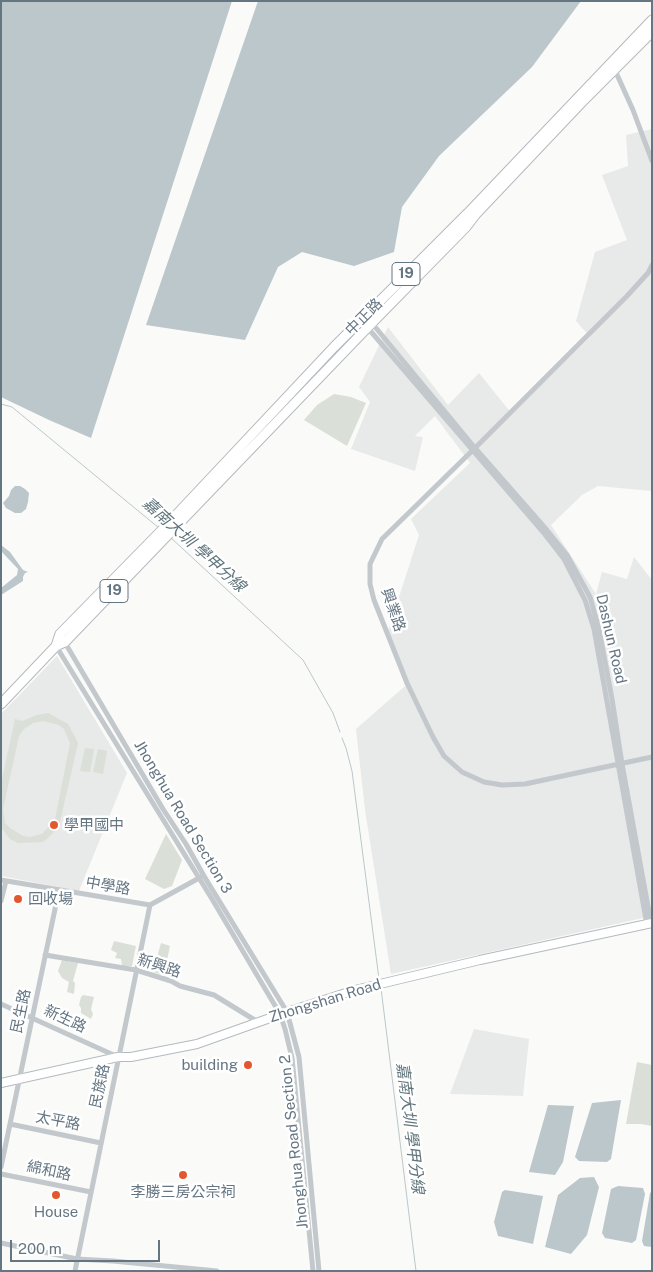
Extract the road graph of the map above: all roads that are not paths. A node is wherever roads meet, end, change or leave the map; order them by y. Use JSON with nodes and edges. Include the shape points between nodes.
{"nodes":[{"id":1,"x":652,"y":20,"type":"edge"},
{"id":2,"x":652,"y":32,"type":"edge"},
{"id":3,"x":613,"y":67,"type":"junction"},
{"id":4,"x":652,"y":161,"type":"edge"},
{"id":5,"x":652,"y":265,"type":"edge"},
{"id":6,"x":366,"y":321,"type":"junction"},
{"id":7,"x":474,"y":449,"type":"junction"},
{"id":8,"x":60,"y":641,"type":"junction"},
{"id":9,"x":1,"y":704,"type":"edge"},
{"id":10,"x":652,"y":758,"type":"edge"},
{"id":11,"x":620,"y":764,"type":"junction"},
{"id":12,"x":202,"y":877,"type":"junction"},
{"id":13,"x":3,"y":880,"type":"edge"},
{"id":14,"x":59,"y":890,"type":"junction"},
{"id":15,"x":1,"y":901,"type":"edge"},
{"id":16,"x":150,"y":905,"type":"junction"},
{"id":17,"x":650,"y":924,"type":"edge"},
{"id":18,"x":45,"y":955,"type":"junction"},
{"id":19,"x":136,"y":970,"type":"junction"},
{"id":20,"x":1,"y":1004,"type":"edge"},
{"id":21,"x":283,"y":1013,"type":"junction"},
{"id":22,"x":32,"y":1018,"type":"junction"},
{"id":23,"x":258,"y":1022,"type":"junction"},
{"id":24,"x":118,"y":1058,"type":"junction"},
{"id":25,"x":19,"y":1080,"type":"junction"},
{"id":26,"x":1,"y":1083,"type":"edge"},
{"id":27,"x":10,"y":1124,"type":"junction"},
{"id":28,"x":101,"y":1143,"type":"junction"},
{"id":29,"x":1,"y":1167,"type":"edge"},
{"id":30,"x":1,"y":1174,"type":"edge"},
{"id":31,"x":91,"y":1192,"type":"junction"},
{"id":32,"x":1,"y":1243,"type":"edge"},
{"id":33,"x":77,"y":1259,"type":"junction"},
{"id":34,"x":75,"y":1271,"type":"edge"},
{"id":35,"x":217,"y":1271,"type":"edge"},
{"id":36,"x":313,"y":1271,"type":"edge"},
{"id":37,"x":319,"y":1271,"type":"edge"}],
"edges":[{"from":1,"to":3,"type":"main road","name":"中正路","number":"19"},
{"from":2,"to":3,"type":"main road","name":"中正路","number":"19"},
{"from":3,"to":4,"type":"street"},
{"from":3,"to":6,"type":"main road","name":"中正路","number":"19","via":[[466,227]]},
{"from":5,"to":7,"type":"street","name":"興業路","via":[[648,274],[627,296]]},
{"from":6,"to":7,"type":"street","name":"Dashun Road"},
{"from":6,"to":8,"type":"main road","name":"中正路","number":"19"},
{"from":7,"to":11,"type":"street","name":"Dashun Road","via":[[564,559],[585,600],[594,629]]},
{"from":7,"to":11,"type":"street","name":"興業路","via":[[382,539],[370,564],[374,600],[407,683],[444,756],[462,772],[484,782],[525,784]]},
{"from":8,"to":9,"type":"main road","name":"中正路","number":"19"},
{"from":8,"to":12,"type":"street","name":"Jhonghua Road Section 3"},
{"from":8,"to":12,"type":"street","name":"Jhonghua Road Section 3","via":[[186,844]]},
{"from":10,"to":11,"type":"street","name":"興業路"},
{"from":11,"to":17,"type":"street","name":"Dashun Road"},
{"from":12,"to":16,"type":"street","name":"中學路"},
{"from":12,"to":21,"type":"street","name":"Jhonghua Road Section 3"},
{"from":13,"to":14,"type":"street","name":"中學路"},
{"from":13,"to":15,"type":"street"},
{"from":14,"to":16,"type":"street","name":"中學路"},
{"from":14,"to":18,"type":"street","name":"民生路"},
{"from":16,"to":19,"type":"street","name":"民族路"},
{"from":17,"to":21,"type":"main road","name":"Zhongshan Road","via":[[388,981]]},
{"from":18,"to":19,"type":"street","name":"新興路"},
{"from":18,"to":22,"type":"street","name":"民生路"},
{"from":19,"to":23,"type":"street","name":"新興路","via":[[214,995]]},
{"from":19,"to":24,"type":"street","name":"民族路"},
{"from":20,"to":22,"type":"street","name":"新生路"},
{"from":21,"to":23,"type":"main road","name":"Zhongshan Road"},
{"from":21,"to":36,"type":"street","name":"Jhonghua Road Section 2","via":[[292,1058]]},
{"from":21,"to":37,"type":"street","name":"Jhonghua Road Section 2","via":[[299,1057]]},
{"from":22,"to":24,"type":"street","name":"新生路"},
{"from":22,"to":25,"type":"street","name":"民生路"},
{"from":23,"to":24,"type":"main road","name":"Zhongshan Road","via":[[196,1044]]},
{"from":24,"to":25,"type":"main road","name":"Zhongshan Road"},
{"from":24,"to":28,"type":"street","name":"民族路"},
{"from":25,"to":26,"type":"main road","name":"Zhongshan Road"},
{"from":25,"to":27,"type":"street","name":"民生路"},
{"from":27,"to":28,"type":"street","name":"太平路"},
{"from":27,"to":29,"type":"street","name":"民生路"},
{"from":28,"to":31,"type":"street","name":"民族路"},
{"from":30,"to":31,"type":"street","name":"綿和路"},
{"from":31,"to":33,"type":"street","name":"民族路"},
{"from":32,"to":33,"type":"street"},
{"from":33,"to":34,"type":"street","name":"民族路"},
{"from":33,"to":35,"type":"street"}]}
